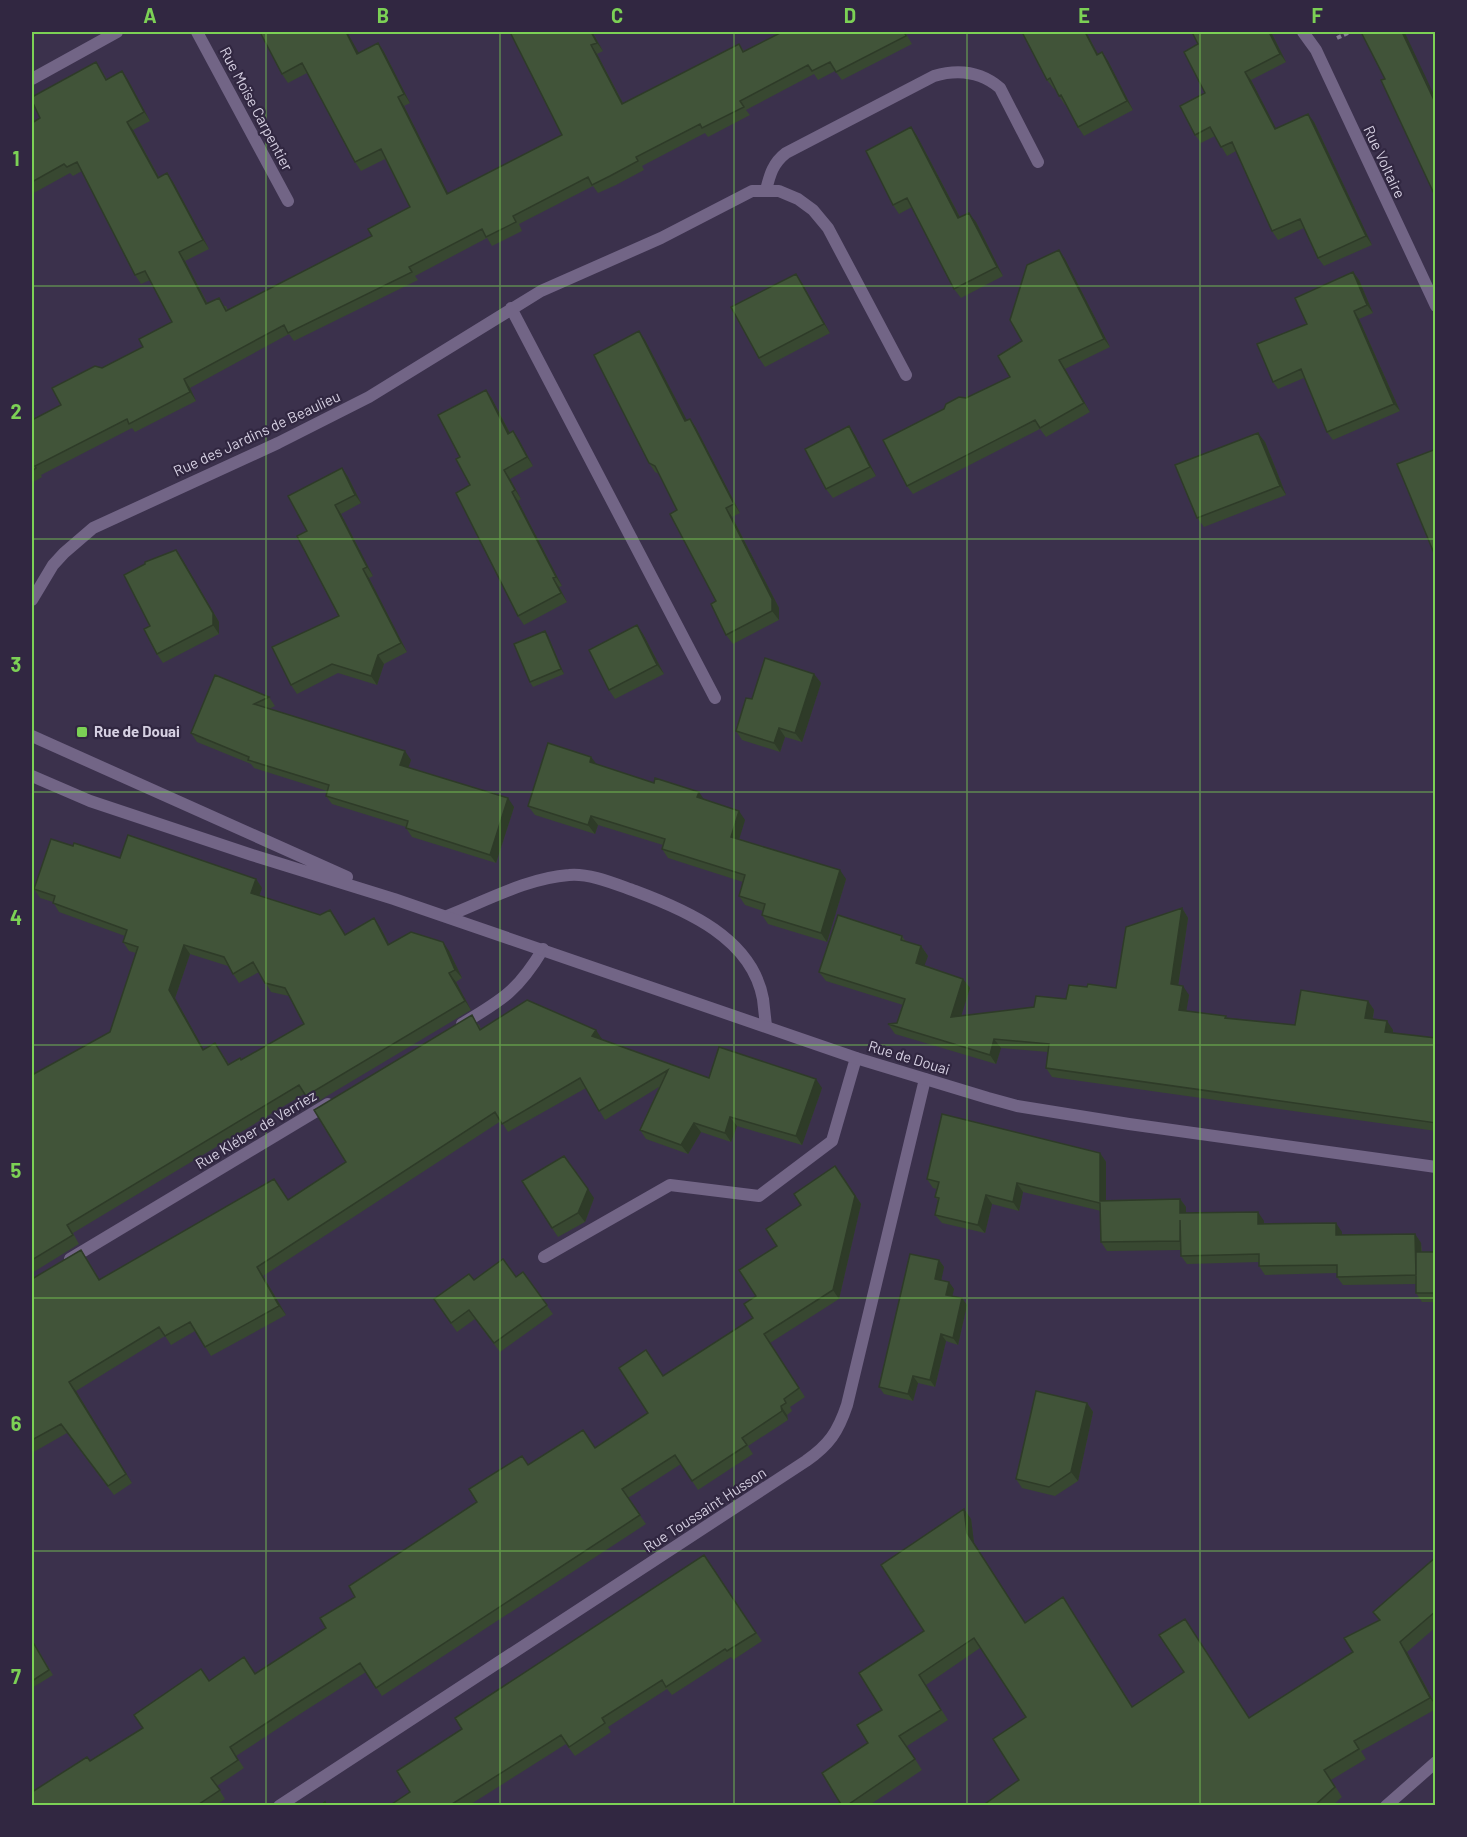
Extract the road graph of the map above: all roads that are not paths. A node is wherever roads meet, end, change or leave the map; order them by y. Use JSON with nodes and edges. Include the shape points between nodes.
{"nodes":[{"id":1,"x":117,"y":32,"type":"edge"},
{"id":2,"x":197,"y":32,"type":"edge"},
{"id":3,"x":1303,"y":32,"type":"edge"},
{"id":4,"x":32,"y":79,"type":"edge"},
{"id":5,"x":1038,"y":162,"type":"dead end"},
{"id":6,"x":766,"y":190,"type":"junction"},
{"id":7,"x":288,"y":201,"type":"dead end"},
{"id":8,"x":1436,"y":306,"type":"edge"},
{"id":9,"x":511,"y":308,"type":"junction"},
{"id":10,"x":906,"y":375,"type":"dead end"},
{"id":11,"x":32,"y":600,"type":"edge"},
{"id":12,"x":715,"y":698,"type":"dead end"},
{"id":13,"x":32,"y":736,"type":"edge"},
{"id":14,"x":32,"y":776,"type":"edge"},
{"id":15,"x":394,"y":898,"type":"junction"},
{"id":16,"x":447,"y":916,"type":"junction"},
{"id":17,"x":543,"y":949,"type":"junction"},
{"id":18,"x":766,"y":1026,"type":"junction"},
{"id":19,"x":452,"y":1030,"type":"edge"},
{"id":20,"x":856,"y":1058,"type":"junction"},
{"id":21,"x":926,"y":1079,"type":"junction"},
{"id":22,"x":339,"y":1098,"type":"edge"},
{"id":23,"x":1436,"y":1167,"type":"edge"},
{"id":24,"x":543,"y":1257,"type":"dead end"},
{"id":25,"x":62,"y":1263,"type":"edge"},
{"id":26,"x":1436,"y":1762,"type":"edge"},
{"id":27,"x":279,"y":1806,"type":"edge"},
{"id":28,"x":1386,"y":1806,"type":"edge"}],
"edges":[{"from":1,"to":4,"type":"street"},
{"from":2,"to":7,"type":"street","name":"Rue Moïse Carpentier"},
{"from":3,"to":8,"type":"street","name":"Rue Voltaire","via":[[1319,58]]},
{"from":5,"to":6,"type":"street","via":[[1000,88],[977,74],[950,72],[934,76],[786,153],[776,161]]},
{"from":6,"to":9,"type":"street","name":"Rue des Jardins de Beaulieu","via":[[752,190],[661,238],[568,278]]},
{"from":6,"to":10,"type":"street","name":"Rue des Jardins de Beaulieu","via":[[798,199],[828,228]]},
{"from":9,"to":11,"type":"street","name":"Rue des Jardins de Beaulieu","via":[[369,397],[93,528],[53,565]]},
{"from":9,"to":12,"type":"street"},
{"from":13,"to":15,"type":"street","name":"Rue de Douai"},
{"from":14,"to":15,"type":"street","name":"Rue de Douai","via":[[90,801]]},
{"from":15,"to":16,"type":"street","name":"Rue de Douai"},
{"from":16,"to":17,"type":"street","name":"Rue de Douai"},
{"from":16,"to":18,"type":"street","via":[[553,877],[572,874],[623,886],[693,915],[728,940],[755,976],[763,997]]},
{"from":17,"to":18,"type":"street","name":"Rue de Douai"},
{"from":17,"to":19,"type":"street","via":[[522,982],[509,994]]},
{"from":18,"to":20,"type":"street","name":"Rue de Douai"},
{"from":20,"to":21,"type":"street","name":"Rue de Douai"},
{"from":20,"to":24,"type":"street","via":[[832,1140],[759,1196],[670,1185]]},
{"from":21,"to":23,"type":"street","name":"Rue de Douai","via":[[1050,1112]]},
{"from":21,"to":27,"type":"street","name":"Rue Toussaint Husson","via":[[847,1405],[834,1437],[806,1461]]},
{"from":22,"to":25,"type":"street","name":"Rue Kléber de Verriez"},
{"from":26,"to":28,"type":"street"}]}
